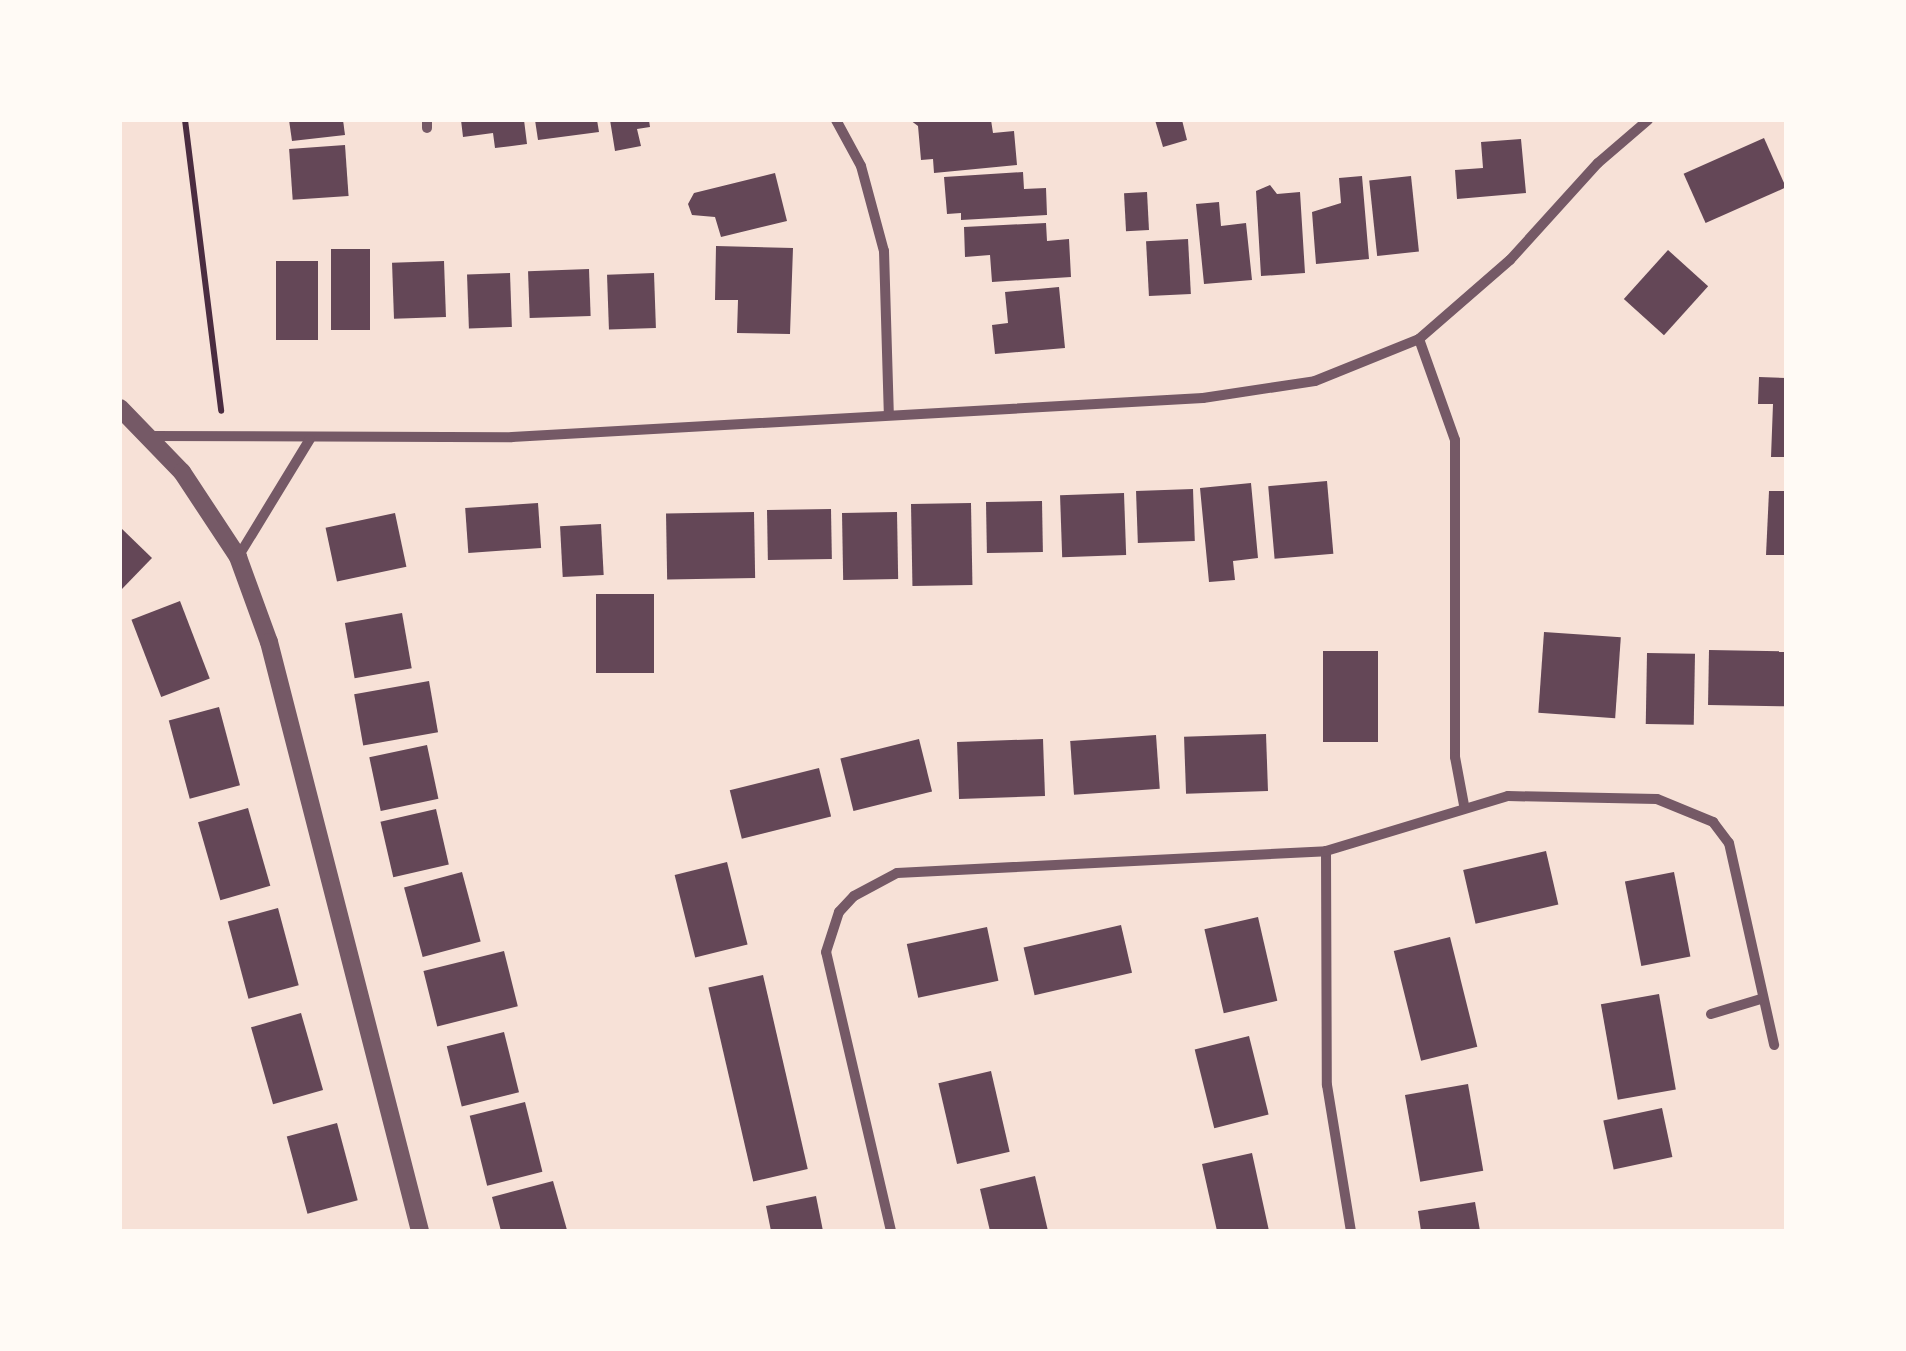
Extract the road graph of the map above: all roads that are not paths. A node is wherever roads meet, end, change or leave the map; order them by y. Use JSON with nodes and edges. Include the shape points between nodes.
{"nodes":[{"id":1,"x":836,"y":120,"type":"edge"},
{"id":2,"x":1648,"y":120,"type":"edge"},
{"id":3,"x":1420,"y":339,"type":"junction"},
{"id":4,"x":120,"y":408,"type":"edge"},
{"id":5,"x":889,"y":415,"type":"junction"},
{"id":6,"x":150,"y":436,"type":"junction"},
{"id":7,"x":310,"y":439,"type":"junction"},
{"id":8,"x":238,"y":557,"type":"junction"},
{"id":9,"x":1464,"y":805,"type":"junction"},
{"id":10,"x":1326,"y":851,"type":"junction"},
{"id":11,"x":1762,"y":999,"type":"junction"},
{"id":12,"x":1712,"y":1014,"type":"dead end"},
{"id":13,"x":1774,"y":1045,"type":"dead end"},
{"id":14,"x":420,"y":1231,"type":"edge"},
{"id":15,"x":890,"y":1231,"type":"edge"},
{"id":16,"x":1351,"y":1231,"type":"edge"}],
"edges":[{"from":1,"to":5,"type":"street","via":[[861,166],[884,251]]},
{"from":2,"to":3,"type":"street","via":[[1598,163],[1510,260]]},
{"from":3,"to":5,"type":"street","via":[[1315,380],[1203,398]]},
{"from":3,"to":9,"type":"street","via":[[1454,440],[1455,756]]},
{"from":4,"to":6,"type":"street"},
{"from":5,"to":7,"type":"street","via":[[512,437]]},
{"from":6,"to":7,"type":"street"},
{"from":6,"to":8,"type":"street","via":[[214,513]]},
{"from":7,"to":8,"type":"street"},
{"from":8,"to":14,"type":"street","via":[[269,642]]},
{"from":9,"to":10,"type":"street"},
{"from":9,"to":11,"type":"street","via":[[1508,796],[1615,796],[1688,807],[1713,822],[1729,843]]},
{"from":10,"to":15,"type":"street","via":[[938,868],[897,873],[854,896],[829,933],[828,964]]},
{"from":10,"to":16,"type":"street","via":[[1328,1085]]},
{"from":11,"to":12,"type":"street"},
{"from":11,"to":13,"type":"street"}]}
